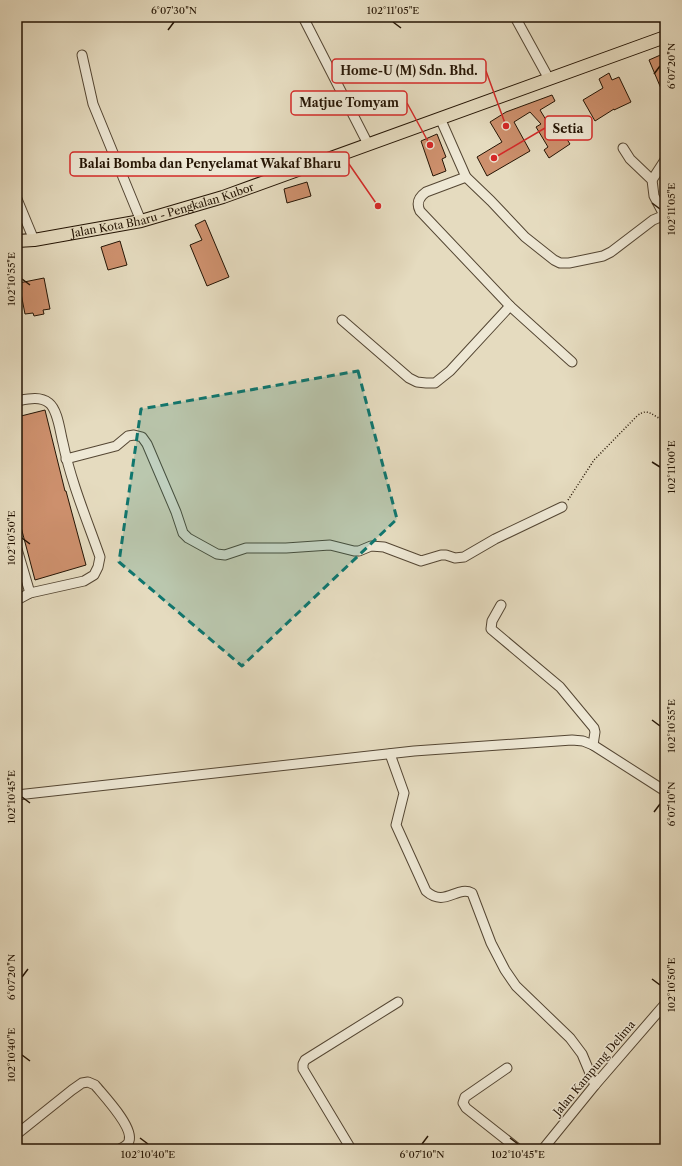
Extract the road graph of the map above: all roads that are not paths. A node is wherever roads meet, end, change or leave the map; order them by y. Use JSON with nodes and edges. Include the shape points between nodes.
{"nodes":[{"id":1,"x":303,"y":17,"type":"edge"},
{"id":2,"x":515,"y":17,"type":"edge"},
{"id":3,"x":665,"y":37,"type":"edge"},
{"id":4,"x":82,"y":55,"type":"dead end"},
{"id":5,"x":549,"y":79,"type":"junction"},
{"id":6,"x":440,"y":118,"type":"junction"},
{"id":7,"x":368,"y":144,"type":"junction"},
{"id":8,"x":623,"y":148,"type":"dead end"},
{"id":9,"x":665,"y":160,"type":"edge"},
{"id":10,"x":466,"y":177,"type":"junction"},
{"id":11,"x":652,"y":180,"type":"junction"},
{"id":12,"x":17,"y":198,"type":"edge"},
{"id":13,"x":664,"y":215,"type":"edge"},
{"id":14,"x":141,"y":221,"type":"junction"},
{"id":15,"x":34,"y":240,"type":"junction"},
{"id":16,"x":17,"y":241,"type":"edge"},
{"id":17,"x":510,"y":306,"type":"junction"},
{"id":18,"x":342,"y":320,"type":"dead end"},
{"id":19,"x":572,"y":362,"type":"dead end"},
{"id":20,"x":17,"y":401,"type":"edge"},
{"id":21,"x":66,"y":459,"type":"junction"},
{"id":22,"x":562,"y":507,"type":"road end"},
{"id":23,"x":17,"y":549,"type":"edge"},
{"id":24,"x":30,"y":593,"type":"junction"},
{"id":25,"x":17,"y":600,"type":"edge"},
{"id":26,"x":501,"y":606,"type":"dead end"},
{"id":27,"x":593,"y":745,"type":"junction"},
{"id":28,"x":390,"y":754,"type":"junction"},
{"id":29,"x":665,"y":791,"type":"edge"},
{"id":30,"x":17,"y":795,"type":"edge"},
{"id":31,"x":398,"y":1002,"type":"dead end"},
{"id":32,"x":665,"y":1004,"type":"edge"},
{"id":33,"x":507,"y":1068,"type":"dead end"},
{"id":34,"x":595,"y":1085,"type":"junction"},
{"id":35,"x":17,"y":1134,"type":"edge"},
{"id":36,"x":120,"y":1149,"type":"edge"},
{"id":37,"x":351,"y":1149,"type":"edge"},
{"id":38,"x":518,"y":1149,"type":"edge"},
{"id":39,"x":543,"y":1149,"type":"edge"}],
"edges":[{"from":1,"to":7,"type":"street"},
{"from":2,"to":5,"type":"street"},
{"from":3,"to":5,"type":"main road","name":"Jalan Kota Bharu - Pengkalan Kubor"},
{"from":4,"to":14,"type":"street","via":[[93,104]]},
{"from":5,"to":6,"type":"main road","name":"Jalan Kota Bharu - Pengkalan Kubor"},
{"from":6,"to":7,"type":"main road","name":"Jalan Kota Bharu - Pengkalan Kubor"},
{"from":6,"to":10,"type":"street"},
{"from":7,"to":14,"type":"main road","name":"Jalan Kota Bharu - Pengkalan Kubor","via":[[223,197]]},
{"from":8,"to":11,"type":"street","via":[[630,159]]},
{"from":9,"to":11,"type":"street"},
{"from":10,"to":13,"type":"street","via":[[525,237],[560,263],[603,256]]},
{"from":10,"to":17,"type":"street","via":[[426,192],[419,198],[418,207]]},
{"from":11,"to":13,"type":"street","via":[[653,194]]},
{"from":12,"to":15,"type":"street"},
{"from":14,"to":15,"type":"main road","name":"Jalan Kota Bharu - Pengkalan Kubor"},
{"from":15,"to":16,"type":"main road","name":"Jalan Kota Bharu - Pengkalan Kubor"},
{"from":17,"to":18,"type":"street","via":[[450,371],[434,383],[417,382],[409,378]]},
{"from":17,"to":19,"type":"street"},
{"from":20,"to":21,"type":"street","via":[[41,399],[55,410]]},
{"from":21,"to":22,"type":"street","via":[[116,446],[128,436],[142,437],[184,533],[188,538],[222,556],[246,548],[332,544],[354,551],[371,546],[384,547],[421,561],[442,555],[458,559]]},
{"from":21,"to":24,"type":"street","via":[[100,557],[98,567],[94,574],[84,581]]},
{"from":23,"to":24,"type":"street"},
{"from":24,"to":25,"type":"street"},
{"from":26,"to":27,"type":"street","via":[[492,621],[491,629],[560,687],[594,728]]},
{"from":27,"to":28,"type":"street","via":[[572,740]]},
{"from":27,"to":29,"type":"street"},
{"from":28,"to":30,"type":"street"},
{"from":28,"to":34,"type":"street","via":[[404,793],[396,825],[426,891],[442,898],[464,891],[472,893],[491,943],[505,970],[516,986],[570,1038],[582,1054]]},
{"from":31,"to":37,"type":"street","via":[[302,1064]]},
{"from":32,"to":34,"type":"street","name":"Jalan Kampung Delima"},
{"from":33,"to":38,"type":"street","via":[[466,1097],[463,1103]]},
{"from":34,"to":39,"type":"street","name":"Jalan Kampung Delima"},
{"from":35,"to":36,"type":"street","via":[[72,1090],[88,1082],[95,1085],[124,1121],[129,1141]]}]}
